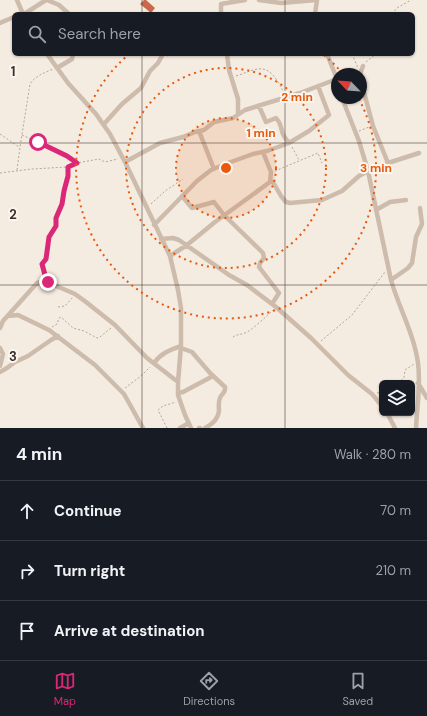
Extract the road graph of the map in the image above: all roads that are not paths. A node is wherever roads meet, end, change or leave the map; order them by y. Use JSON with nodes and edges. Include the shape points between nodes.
{"nodes":[{"id":1,"x":17,"y":0,"type":"edge"},
{"id":2,"x":47,"y":0,"type":"edge"},
{"id":3,"x":245,"y":0,"type":"edge"},
{"id":4,"x":259,"y":0,"type":"edge"},
{"id":5,"x":316,"y":0,"type":"edge"},
{"id":6,"x":21,"y":12,"type":"edge"},
{"id":7,"x":26,"y":12,"type":"edge"},
{"id":8,"x":67,"y":12,"type":"edge"},
{"id":9,"x":221,"y":12,"type":"edge"},
{"id":10,"x":315,"y":12,"type":"edge"},
{"id":11,"x":12,"y":18,"type":"edge"},
{"id":12,"x":0,"y":24,"type":"edge"},
{"id":13,"x":48,"y":56,"type":"edge"},
{"id":14,"x":73,"y":56,"type":"edge"},
{"id":15,"x":162,"y":56,"type":"edge"},
{"id":16,"x":227,"y":56,"type":"edge"},
{"id":17,"x":328,"y":56,"type":"edge"},
{"id":18,"x":57,"y":68,"type":"junction"},
{"id":19,"x":333,"y":68,"type":"edge"},
{"id":20,"x":331,"y":81,"type":"edge"},
{"id":21,"x":318,"y":86,"type":"junction"},
{"id":22,"x":344,"y":104,"type":"edge"},
{"id":23,"x":367,"y":104,"type":"edge"},
{"id":24,"x":259,"y":106,"type":"junction"},
{"id":25,"x":238,"y":114,"type":"junction"},
{"id":26,"x":104,"y":124,"type":"junction"},
{"id":27,"x":200,"y":131,"type":"junction"},
{"id":28,"x":289,"y":143,"type":"junction"},
{"id":29,"x":263,"y":152,"type":"junction"},
{"id":30,"x":419,"y":153,"type":"dead end"},
{"id":31,"x":124,"y":160,"type":"junction"},
{"id":32,"x":388,"y":163,"type":"junction"},
{"id":33,"x":214,"y":169,"type":"junction"},
{"id":34,"x":368,"y":171,"type":"junction"},
{"id":35,"x":270,"y":182,"type":"junction"},
{"id":36,"x":182,"y":196,"type":"junction"},
{"id":37,"x":406,"y":200,"type":"dead end"},
{"id":38,"x":420,"y":208,"type":"dead end"},
{"id":39,"x":376,"y":210,"type":"junction"},
{"id":40,"x":224,"y":215,"type":"junction"},
{"id":41,"x":154,"y":225,"type":"junction"},
{"id":42,"x":161,"y":239,"type":"junction"},
{"id":43,"x":188,"y":245,"type":"junction"},
{"id":44,"x":170,"y":256,"type":"junction"},
{"id":45,"x":391,"y":280,"type":"junction"},
{"id":46,"x":274,"y":306,"type":"junction"},
{"id":47,"x":15,"y":308,"type":"junction"},
{"id":48,"x":18,"y":315,"type":"junction"},
{"id":49,"x":7,"y":316,"type":"junction"},
{"id":50,"x":0,"y":328,"type":"edge"},
{"id":51,"x":58,"y":336,"type":"junction"},
{"id":52,"x":181,"y":347,"type":"junction"},
{"id":53,"x":0,"y":348,"type":"edge"},
{"id":54,"x":154,"y":363,"type":"junction"},
{"id":55,"x":0,"y":366,"type":"edge"},
{"id":56,"x":0,"y":372,"type":"edge"},
{"id":57,"x":213,"y":376,"type":"junction"},
{"id":58,"x":178,"y":382,"type":"junction"},
{"id":59,"x":418,"y":383,"type":"junction"},
{"id":60,"x":178,"y":393,"type":"junction"},
{"id":61,"x":427,"y":398,"type":"edge"},
{"id":62,"x":379,"y":402,"type":"edge"},
{"id":63,"x":389,"y":416,"type":"edge"},
{"id":64,"x":190,"y":426,"type":"edge"},
{"id":65,"x":143,"y":428,"type":"edge"},
{"id":66,"x":180,"y":428,"type":"edge"},
{"id":67,"x":205,"y":428,"type":"edge"},
{"id":68,"x":395,"y":428,"type":"edge"},
{"id":69,"x":416,"y":428,"type":"edge"}],
"edges":[{"from":1,"to":6,"type":"street"},
{"from":2,"to":7,"type":"street"},
{"from":2,"to":8,"type":"street"},
{"from":3,"to":9,"type":"street","via":[[221,4]]},
{"from":4,"to":5,"type":"street","via":[[281,3]]},
{"from":5,"to":10,"type":"street"},
{"from":11,"to":12,"type":"street"},
{"from":13,"to":18,"type":"street"},
{"from":14,"to":18,"type":"street"},
{"from":15,"to":26,"type":"street","via":[[141,88]]},
{"from":16,"to":25,"type":"street","via":[[238,99]]},
{"from":17,"to":19,"type":"street"},
{"from":18,"to":26,"type":"street"},
{"from":20,"to":21,"type":"street"},
{"from":21,"to":24,"type":"street"},
{"from":21,"to":28,"type":"street","via":[[328,116],[307,133]]},
{"from":22,"to":34,"type":"street"},
{"from":23,"to":32,"type":"street"},
{"from":24,"to":25,"type":"street"},
{"from":24,"to":28,"type":"street","via":[[265,122],[276,118],[278,120]]},
{"from":25,"to":27,"type":"street","via":[[214,122]]},
{"from":26,"to":31,"type":"street"},
{"from":27,"to":31,"type":"street","via":[[160,143]]},
{"from":27,"to":33,"type":"street"},
{"from":28,"to":29,"type":"street"},
{"from":29,"to":33,"type":"street"},
{"from":29,"to":35,"type":"street","via":[[271,172]]},
{"from":30,"to":32,"type":"street"},
{"from":31,"to":41,"type":"street"},
{"from":32,"to":34,"type":"street"},
{"from":33,"to":36,"type":"street"},
{"from":34,"to":35,"type":"street","via":[[342,191],[327,198],[290,203],[284,200],[273,182]]},
{"from":34,"to":39,"type":"street"},
{"from":35,"to":40,"type":"street"},
{"from":36,"to":40,"type":"street","via":[[192,208],[214,202]]},
{"from":36,"to":41,"type":"street"},
{"from":37,"to":39,"type":"street","via":[[390,202]]},
{"from":38,"to":45,"type":"street","via":[[422,224],[416,237],[412,263]]},
{"from":39,"to":45,"type":"street"},
{"from":40,"to":43,"type":"street"},
{"from":40,"to":46,"type":"street","via":[[264,255],[260,267],[279,293]]},
{"from":41,"to":42,"type":"street"},
{"from":42,"to":43,"type":"street","via":[[173,238]]},
{"from":42,"to":44,"type":"street"},
{"from":43,"to":44,"type":"street"},
{"from":43,"to":46,"type":"street"},
{"from":44,"to":52,"type":"street","via":[[180,299]]},
{"from":45,"to":59,"type":"street","via":[[418,362]]},
{"from":46,"to":62,"type":"street"},
{"from":47,"to":48,"type":"street"},
{"from":47,"to":49,"type":"street"},
{"from":47,"to":54,"type":"street","via":[[37,283],[48,282],[75,294],[115,325]]},
{"from":48,"to":49,"type":"street"},
{"from":48,"to":51,"type":"street"},
{"from":49,"to":50,"type":"street"},
{"from":51,"to":56,"type":"street"},
{"from":51,"to":65,"type":"street","via":[[122,391]]},
{"from":52,"to":54,"type":"street","via":[[166,352]]},
{"from":52,"to":57,"type":"street","via":[[192,352]]},
{"from":52,"to":58,"type":"street"},
{"from":53,"to":55,"type":"street","via":[[3,354]]},
{"from":54,"to":58,"type":"street"},
{"from":57,"to":60,"type":"street"},
{"from":57,"to":67,"type":"street","via":[[226,390],[220,399],[217,416]]},
{"from":58,"to":60,"type":"street"},
{"from":59,"to":61,"type":"street"},
{"from":59,"to":69,"type":"street"},
{"from":60,"to":64,"type":"street"},
{"from":63,"to":68,"type":"street"},
{"from":64,"to":66,"type":"street"}]}
